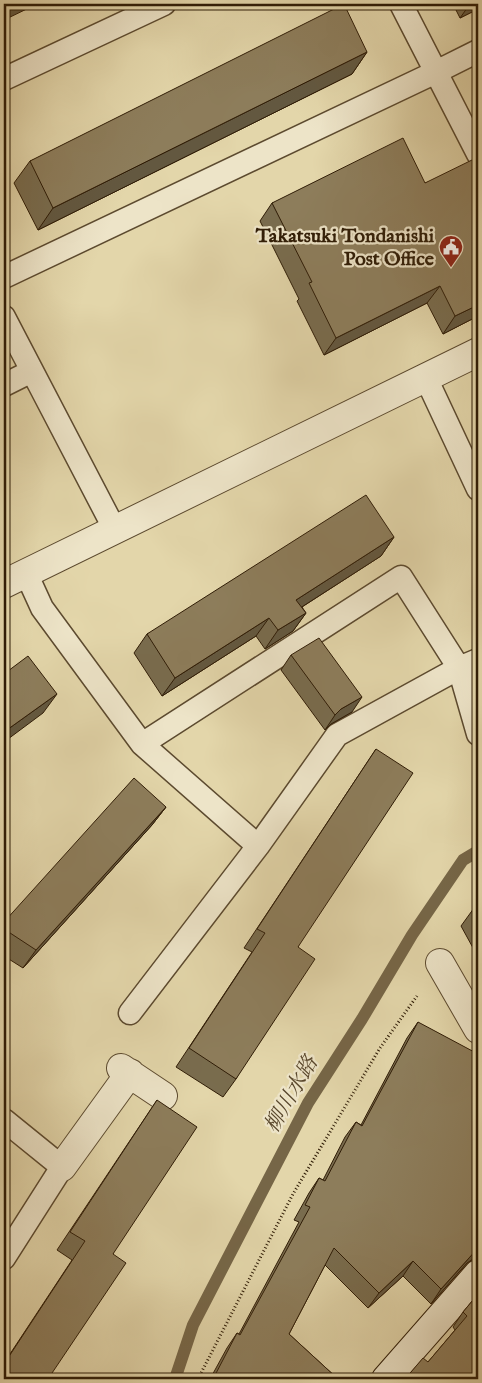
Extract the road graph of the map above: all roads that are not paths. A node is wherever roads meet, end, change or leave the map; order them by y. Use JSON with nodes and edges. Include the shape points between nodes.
{"nodes":[{"id":1,"x":164,"y":4,"type":"edge"},
{"id":2,"x":401,"y":4,"type":"edge"},
{"id":3,"x":478,"y":51,"type":"edge"},
{"id":4,"x":436,"y":72,"type":"junction"},
{"id":5,"x":4,"y":79,"type":"edge"},
{"id":6,"x":478,"y":154,"type":"edge"},
{"id":7,"x":4,"y":277,"type":"edge"},
{"id":8,"x":4,"y":317,"type":"edge"},
{"id":9,"x":478,"y":352,"type":"edge"},
{"id":10,"x":32,"y":371,"type":"junction"},
{"id":11,"x":426,"y":378,"type":"junction"},
{"id":12,"x":4,"y":385,"type":"edge"},
{"id":13,"x":478,"y":490,"type":"edge"},
{"id":14,"x":115,"y":530,"type":"junction"},
{"id":15,"x":15,"y":579,"type":"edge"},
{"id":16,"x":469,"y":664,"type":"edge"},
{"id":17,"x":478,"y":734,"type":"edge"},
{"id":18,"x":142,"y":744,"type":"junction"},
{"id":19,"x":258,"y":846,"type":"junction"},
{"id":20,"x":440,"y":964,"type":"road end"},
{"id":21,"x":130,"y":1013,"type":"dead end"},
{"id":22,"x":478,"y":1029,"type":"edge"},
{"id":23,"x":163,"y":1096,"type":"dead end"},
{"id":24,"x":4,"y":1120,"type":"edge"},
{"id":25,"x":62,"y":1167,"type":"junction"},
{"id":26,"x":4,"y":1258,"type":"edge"},
{"id":27,"x":478,"y":1274,"type":"edge"},
{"id":28,"x":386,"y":1379,"type":"edge"}],
"edges":[{"from":1,"to":5,"type":"lane"},
{"from":2,"to":4,"type":"lane"},
{"from":3,"to":4,"type":"lane"},
{"from":4,"to":6,"type":"lane"},
{"from":4,"to":7,"type":"lane"},
{"from":8,"to":10,"type":"lane"},
{"from":9,"to":11,"type":"street"},
{"from":10,"to":12,"type":"lane"},
{"from":10,"to":14,"type":"lane"},
{"from":11,"to":13,"type":"lane"},
{"from":11,"to":14,"type":"street"},
{"from":14,"to":15,"type":"street"},
{"from":15,"to":18,"type":"lane","via":[[42,608]]},
{"from":16,"to":17,"type":"lane"},
{"from":16,"to":18,"type":"lane","via":[[401,577]]},
{"from":16,"to":19,"type":"lane","via":[[337,735]]},
{"from":18,"to":19,"type":"lane"},
{"from":19,"to":21,"type":"lane"},
{"from":20,"to":22,"type":"street"},
{"from":23,"to":25,"type":"street","via":[[126,1071]]},
{"from":24,"to":25,"type":"lane"},
{"from":25,"to":26,"type":"lane"},
{"from":27,"to":28,"type":"street"}]}
